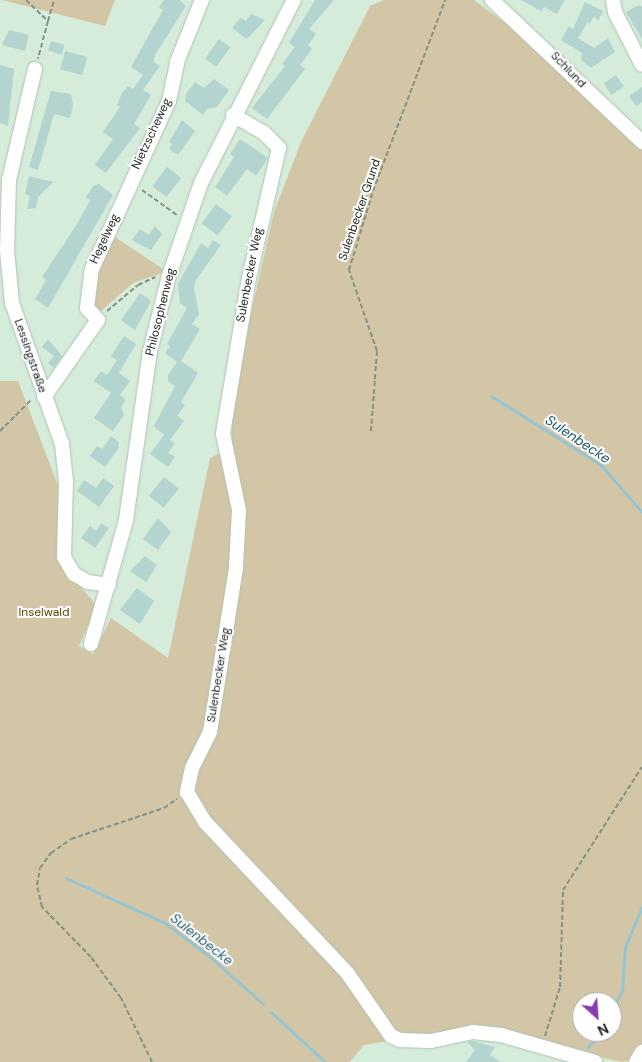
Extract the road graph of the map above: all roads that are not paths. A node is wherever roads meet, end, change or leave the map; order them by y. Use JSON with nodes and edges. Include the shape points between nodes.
{"nodes":[{"id":1,"x":202,"y":0,"type":"edge"},
{"id":2,"x":294,"y":0,"type":"edge"},
{"id":3,"x":492,"y":0,"type":"edge"},
{"id":4,"x":613,"y":0,"type":"edge"},
{"id":5,"x":642,"y":65,"type":"edge"},
{"id":6,"x":35,"y":69,"type":"road end"},
{"id":7,"x":233,"y":115,"type":"junction"},
{"id":8,"x":642,"y":142,"type":"edge"},
{"id":9,"x":130,"y":182,"type":"joint"},
{"id":10,"x":43,"y":393,"type":"junction"},
{"id":11,"x":109,"y":585,"type":"junction"},
{"id":12,"x":91,"y":644,"type":"dead end"},
{"id":13,"x":642,"y":1052,"type":"edge"},
{"id":14,"x":595,"y":1062,"type":"edge"},
{"id":15,"x":636,"y":1062,"type":"edge"}],
"edges":[{"from":1,"to":9,"type":"street","name":"Nietzscheweg","via":[[177,62],[169,101]]},
{"from":2,"to":7,"type":"street","name":"Philosophenweg"},
{"from":3,"to":8,"type":"street","name":"Schlund"},
{"from":4,"to":5,"type":"street","via":[[615,12]]},
{"from":6,"to":10,"type":"street","name":"Lessingstraße","via":[[9,180],[7,250],[19,330]]},
{"from":7,"to":11,"type":"street","name":"Philosophenweg","via":[[186,222],[169,276],[150,351],[126,520]]},
{"from":7,"to":14,"type":"street","name":"Sulenbecker Weg","via":[[263,132],[279,148],[248,278],[223,434],[239,510],[236,568],[210,732],[192,768],[187,792],[205,822],[348,974],[391,1036],[400,1040],[431,1040],[473,1032]]},
{"from":9,"to":10,"type":"street","name":"Hegelweg","via":[[92,268],[87,308],[98,320]]},
{"from":10,"to":11,"type":"street","name":"Lessingstraße","via":[[62,444],[66,480],[64,557],[74,574],[88,582]]},
{"from":11,"to":12,"type":"street","name":"Philosophenweg"},
{"from":13,"to":15,"type":"street"}]}
